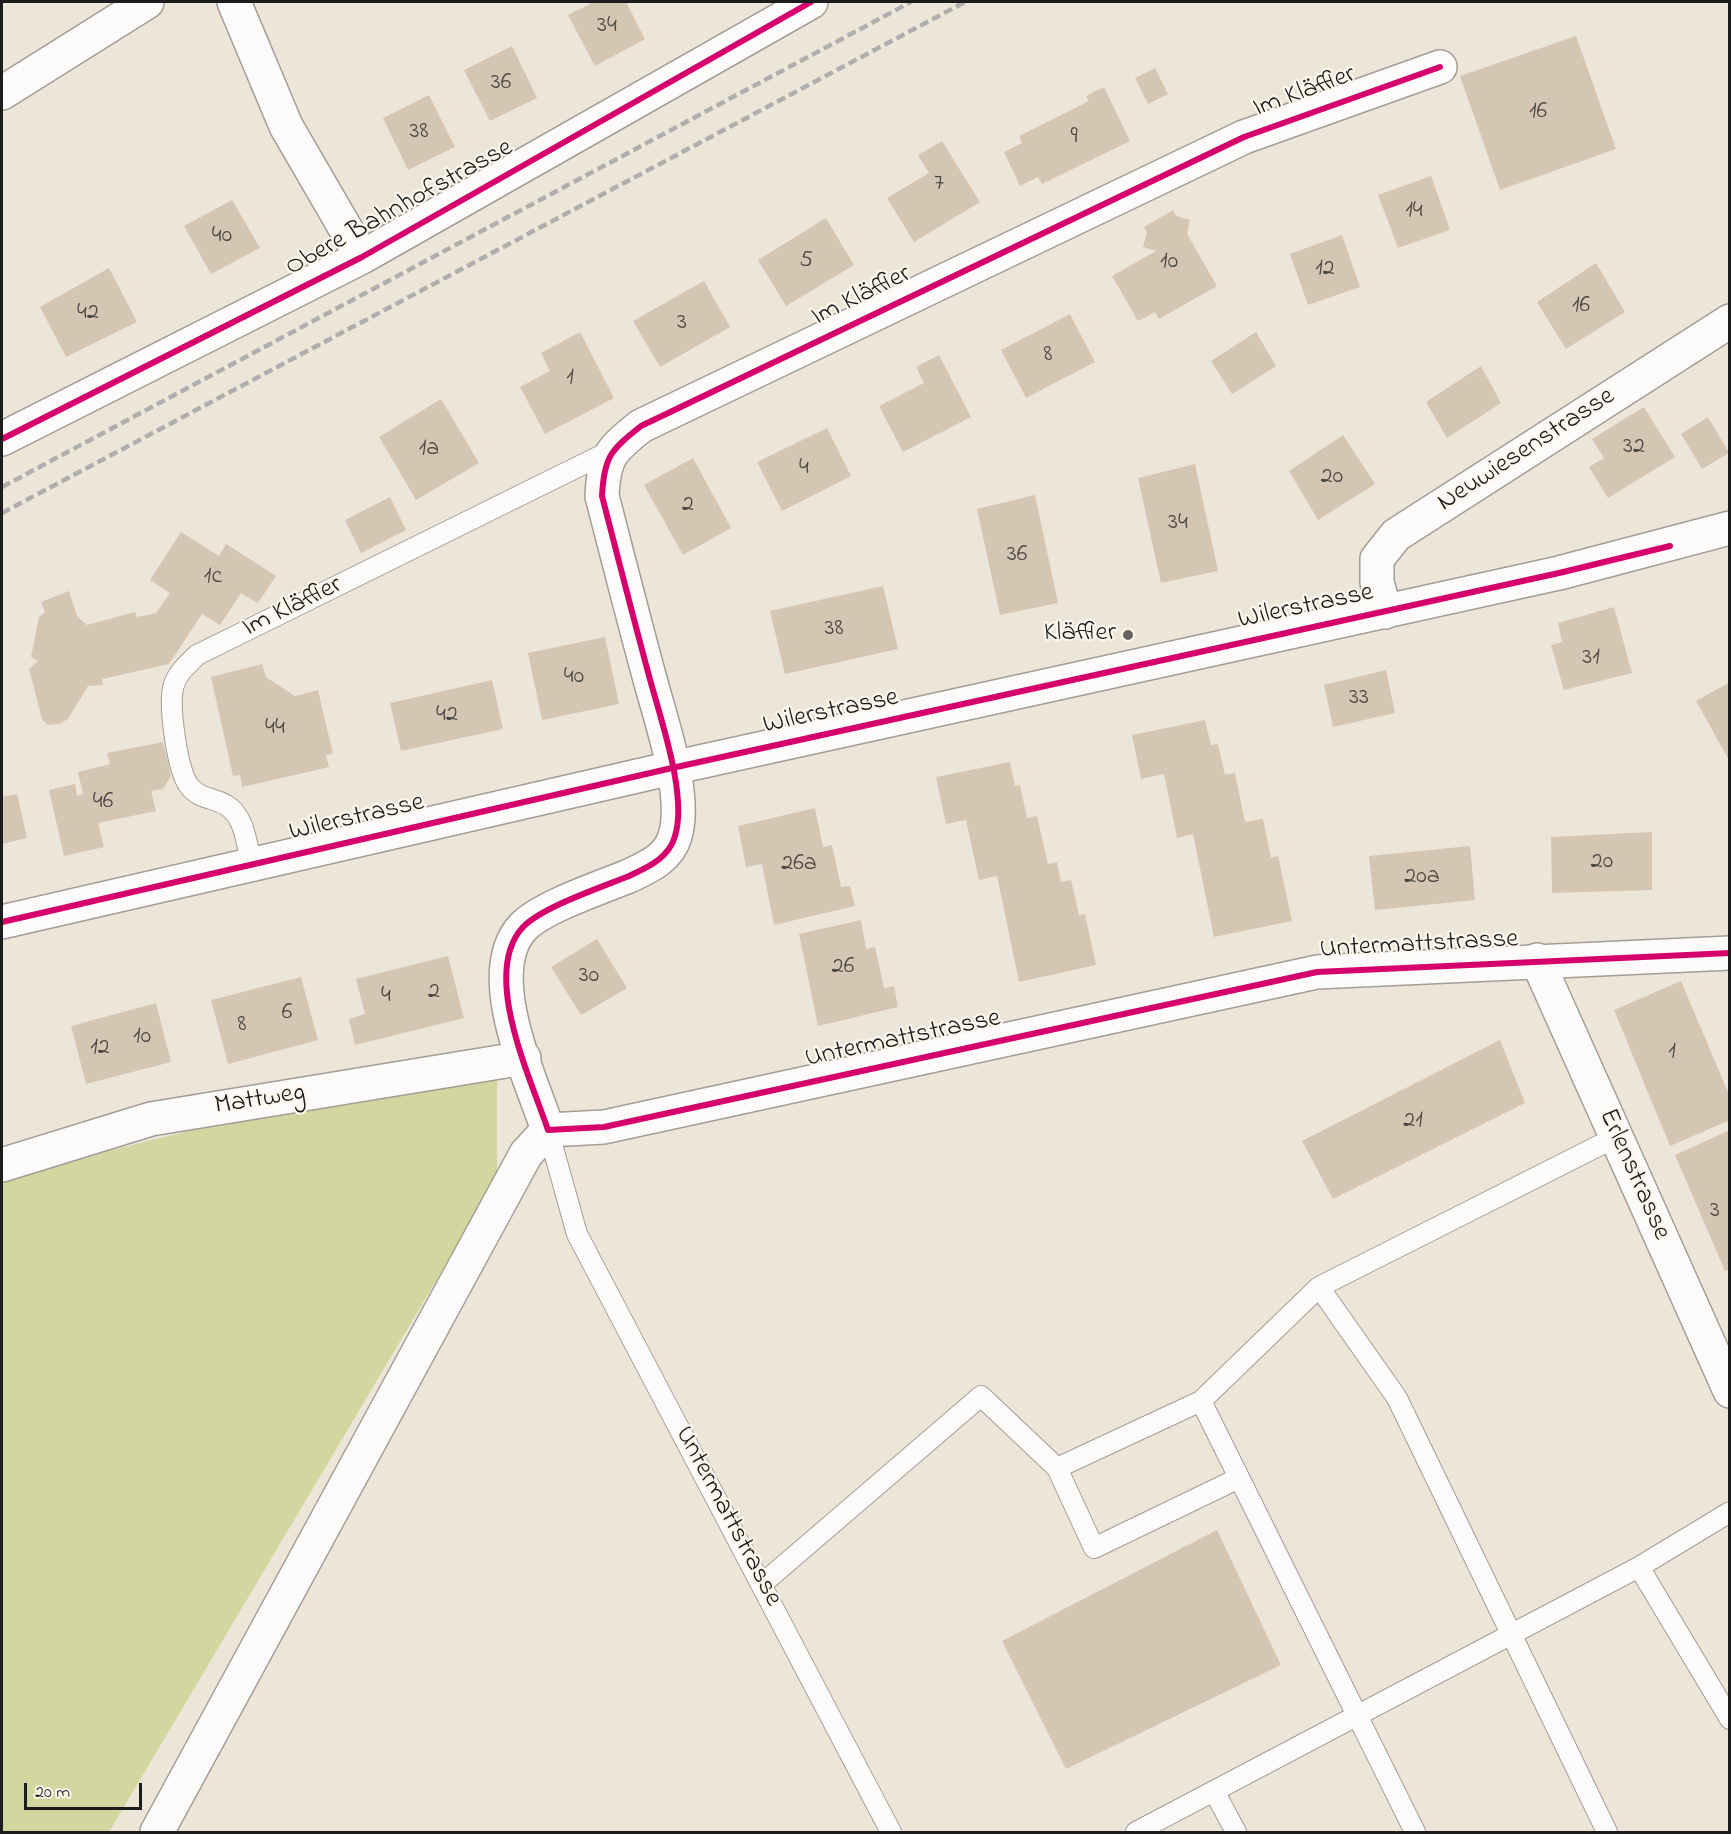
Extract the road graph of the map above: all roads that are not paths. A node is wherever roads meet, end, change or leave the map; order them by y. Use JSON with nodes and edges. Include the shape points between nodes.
{"nodes":[{"id":1,"x":147,"y":2,"type":"edge"},
{"id":2,"x":234,"y":2,"type":"edge"},
{"id":3,"x":811,"y":2,"type":"edge"},
{"id":4,"x":1440,"y":67,"type":"dead end"},
{"id":5,"x":2,"y":93,"type":"edge"},
{"id":6,"x":362,"y":257,"type":"junction"},
{"id":7,"x":1730,"y":321,"type":"edge"},
{"id":8,"x":2,"y":439,"type":"edge"},
{"id":9,"x":612,"y":450,"type":"junction"},
{"id":10,"x":1730,"y":528,"type":"edge"},
{"id":11,"x":1385,"y":612,"type":"junction"},
{"id":12,"x":672,"y":768,"type":"junction"},
{"id":13,"x":251,"y":864,"type":"junction"},
{"id":14,"x":2,"y":922,"type":"edge"},
{"id":15,"x":1730,"y":953,"type":"edge"},
{"id":16,"x":1538,"y":960,"type":"junction"},
{"id":17,"x":524,"y":1058,"type":"junction"},
{"id":18,"x":548,"y":1130,"type":"junction"},
{"id":19,"x":1616,"y":1137,"type":"junction"},
{"id":20,"x":2,"y":1165,"type":"edge"},
{"id":21,"x":1319,"y":1287,"type":"junction"},
{"id":22,"x":1730,"y":1391,"type":"edge"},
{"id":23,"x":1201,"y":1401,"type":"junction"},
{"id":24,"x":1057,"y":1468,"type":"junction"},
{"id":25,"x":1239,"y":1478,"type":"junction"},
{"id":26,"x":1730,"y":1512,"type":"edge"},
{"id":27,"x":1639,"y":1567,"type":"junction"},
{"id":28,"x":762,"y":1584,"type":"junction"},
{"id":29,"x":1511,"y":1635,"type":"junction"},
{"id":30,"x":1356,"y":1716,"type":"junction"},
{"id":31,"x":1730,"y":1719,"type":"edge"},
{"id":32,"x":1214,"y":1791,"type":"junction"},
{"id":33,"x":157,"y":1833,"type":"edge"},
{"id":34,"x":891,"y":1833,"type":"edge"},
{"id":35,"x":1136,"y":1833,"type":"edge"},
{"id":36,"x":1236,"y":1833,"type":"edge"},
{"id":37,"x":1415,"y":1833,"type":"edge"},
{"id":38,"x":1607,"y":1833,"type":"edge"}],
"edges":[{"from":1,"to":5,"type":"street"},
{"from":2,"to":6,"type":"street","via":[[286,126]]},
{"from":3,"to":6,"type":"street","name":"Obere Bahnhofstrasse"},
{"from":4,"to":9,"type":"street","name":"Im Kläffler","via":[[1244,137],[641,426]]},
{"from":6,"to":8,"type":"street","name":"Obere Bahnhofstrasse"},
{"from":7,"to":11,"type":"street","name":"Neuwiesenstrasse","via":[[1396,535],[1377,558],[1377,582]]},
{"from":9,"to":12,"type":"street","via":[[603,470],[602,496]]},
{"from":9,"to":13,"type":"lane","name":"Im Kläffler","via":[[197,655],[180,671],[173,687],[173,723],[188,786],[203,798],[226,805],[237,816]]},
{"from":10,"to":11,"type":"street","name":"Wilerstrasse","via":[[1570,571]]},
{"from":11,"to":12,"type":"street","name":"Wilerstrasse"},
{"from":12,"to":13,"type":"street","name":"Wilerstrasse"},
{"from":12,"to":17,"type":"street","name":"Untermattstrasse","via":[[679,817],[670,849],[651,866],[544,913],[524,926],[514,940],[505,979]]},
{"from":13,"to":14,"type":"street","name":"Wilerstrasse"},
{"from":15,"to":16,"type":"street","name":"Untermattstrasse"},
{"from":16,"to":18,"type":"street","name":"Untermattstrasse","via":[[1317,972],[604,1126]]},
{"from":16,"to":19,"type":"street","name":"Erlenstrasse"},
{"from":17,"to":18,"type":"street","name":"Untermattstrasse"},
{"from":17,"to":20,"type":"street","name":"Mattweg","via":[[151,1119]]},
{"from":18,"to":28,"type":"lane","name":"Untermattstrasse","via":[[577,1234]]},
{"from":18,"to":33,"type":"street","via":[[526,1154]]},
{"from":19,"to":21,"type":"lane"},
{"from":19,"to":22,"type":"street","name":"Erlenstrasse"},
{"from":21,"to":23,"type":"lane"},
{"from":21,"to":29,"type":"lane","via":[[1397,1398]]},
{"from":23,"to":24,"type":"lane"},
{"from":23,"to":25,"type":"lane"},
{"from":24,"to":25,"type":"lane","via":[[1094,1548]]},
{"from":24,"to":28,"type":"lane","via":[[981,1396]]},
{"from":25,"to":30,"type":"lane"},
{"from":26,"to":27,"type":"lane"},
{"from":27,"to":29,"type":"lane"},
{"from":27,"to":31,"type":"lane"},
{"from":28,"to":34,"type":"lane","name":"Untermattstrasse"},
{"from":29,"to":30,"type":"lane"},
{"from":29,"to":38,"type":"lane"},
{"from":30,"to":32,"type":"lane"},
{"from":30,"to":37,"type":"lane"},
{"from":32,"to":35,"type":"lane"},
{"from":32,"to":36,"type":"lane"}]}
